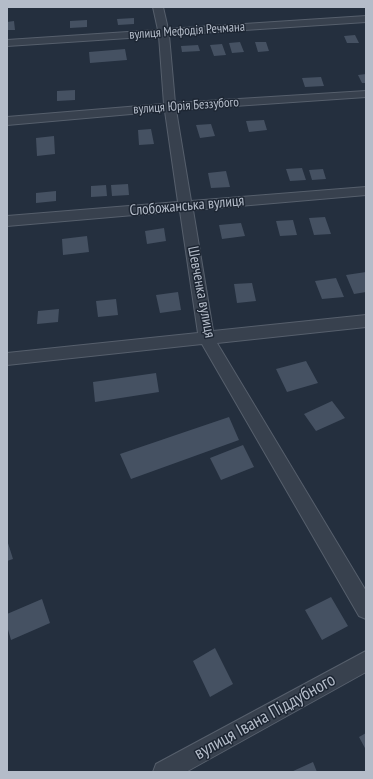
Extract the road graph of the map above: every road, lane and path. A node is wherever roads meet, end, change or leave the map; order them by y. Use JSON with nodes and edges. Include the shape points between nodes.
{"nodes":[{"id":1,"x":158,"y":7,"type":"edge"},
{"id":2,"x":358,"y":7,"type":"edge"},
{"id":3,"x":365,"y":20,"type":"edge"},
{"id":4,"x":164,"y":33,"type":"junction"},
{"id":5,"x":7,"y":43,"type":"edge"},
{"id":6,"x":366,"y":94,"type":"edge"},
{"id":7,"x":170,"y":107,"type":"junction"},
{"id":8,"x":7,"y":121,"type":"edge"},
{"id":9,"x":366,"y":191,"type":"edge"},
{"id":10,"x":186,"y":206,"type":"junction"},
{"id":11,"x":7,"y":221,"type":"edge"},
{"id":12,"x":366,"y":321,"type":"edge"},
{"id":13,"x":206,"y":337,"type":"junction"},
{"id":14,"x":7,"y":359,"type":"edge"},
{"id":15,"x":366,"y":609,"type":"edge"},
{"id":16,"x":366,"y":662,"type":"edge"},
{"id":17,"x":164,"y":772,"type":"edge"}],
"edges":[{"from":1,"to":4,"type":"street","name":"Шевченка вулиця"},
{"from":2,"to":3,"type":"street"},
{"from":3,"to":4,"type":"street","name":"вулиця Мефодія Речмана"},
{"from":4,"to":5,"type":"street","name":"вулиця Мефодія Речмана"},
{"from":4,"to":7,"type":"street","name":"Шевченка вулиця"},
{"from":6,"to":7,"type":"street","name":"вулиця Юрія Беззубого"},
{"from":7,"to":8,"type":"street","name":"вулиця Юрія Беззубого"},
{"from":7,"to":10,"type":"street","name":"Шевченка вулиця"},
{"from":9,"to":10,"type":"street","name":"Слобожанська вулиця"},
{"from":10,"to":11,"type":"street","name":"Слобожанська вулиця"},
{"from":10,"to":13,"type":"street","name":"Шевченка вулиця"},
{"from":12,"to":13,"type":"street"},
{"from":13,"to":14,"type":"street"},
{"from":13,"to":15,"type":"street","name":"Шевченка вулиця"},
{"from":16,"to":17,"type":"street","name":"вулиця Івана Піддубного"}]}
